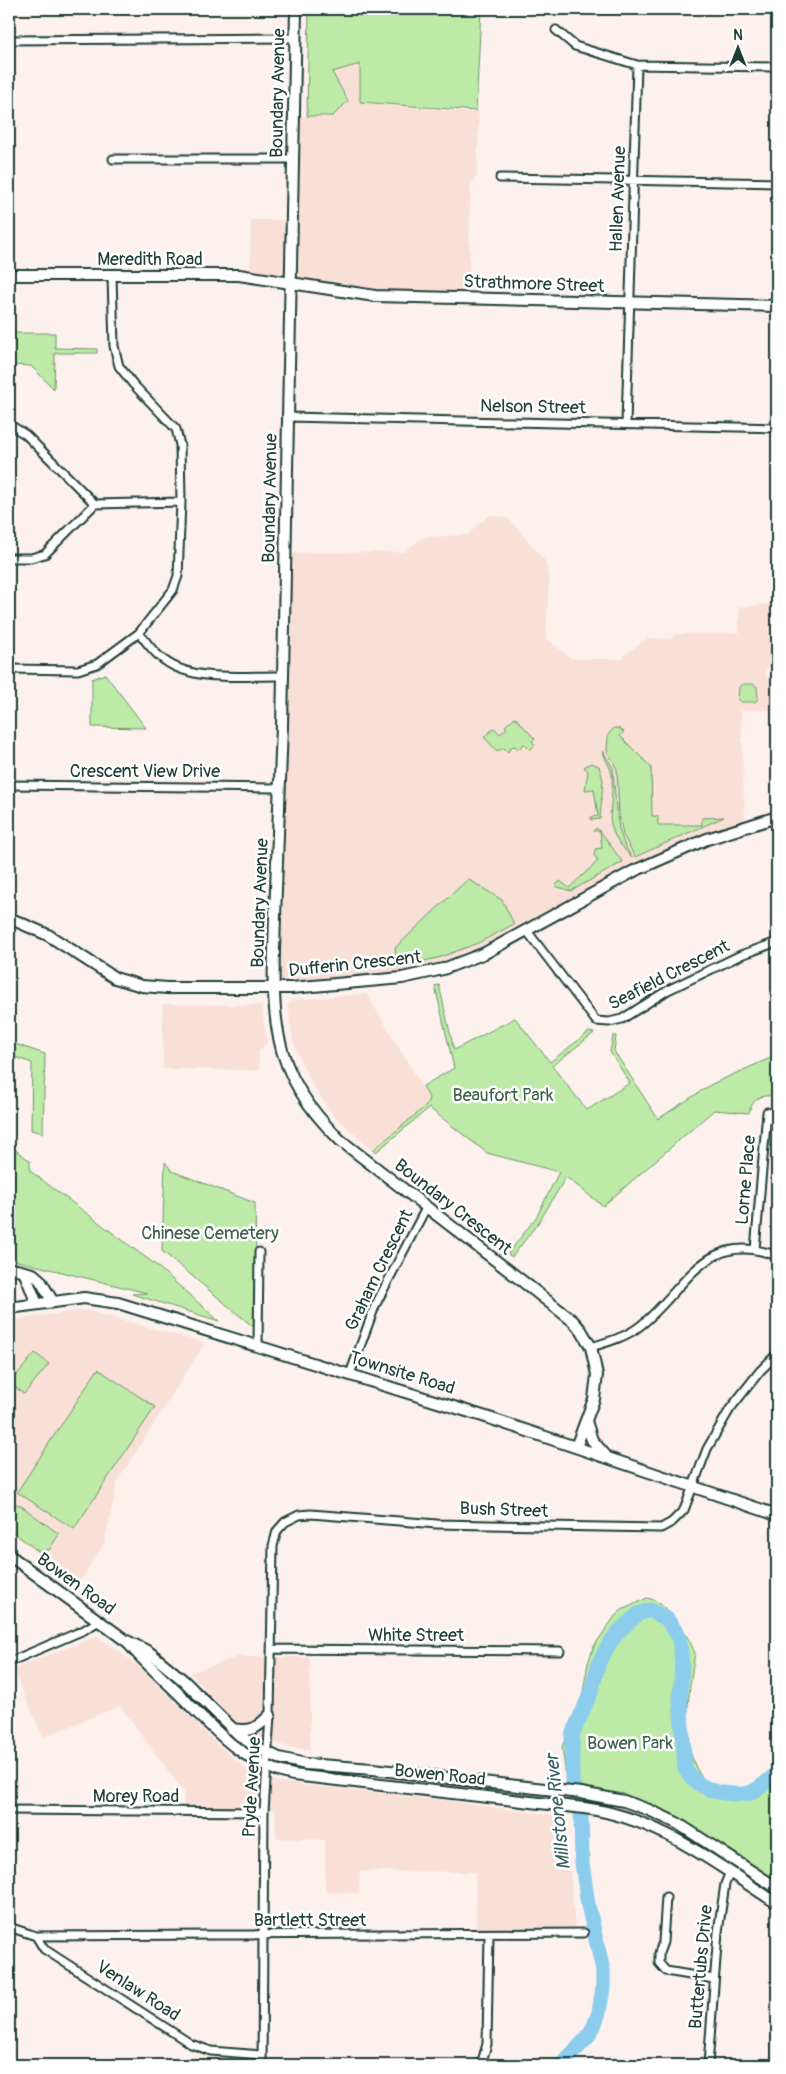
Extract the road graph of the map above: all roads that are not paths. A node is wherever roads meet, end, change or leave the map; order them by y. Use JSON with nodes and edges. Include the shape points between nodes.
{"nodes":[{"id":1,"x":296,"y":9,"type":"edge"},
{"id":2,"x":556,"y":30,"type":"dead end"},
{"id":3,"x":295,"y":38,"type":"junction"},
{"id":4,"x":9,"y":40,"type":"edge"},
{"id":5,"x":637,"y":66,"type":"junction"},
{"id":6,"x":777,"y":67,"type":"edge"},
{"id":7,"x":113,"y":159,"type":"dead end"},
{"id":8,"x":293,"y":159,"type":"junction"},
{"id":9,"x":500,"y":178,"type":"dead end"},
{"id":10,"x":633,"y":181,"type":"junction"},
{"id":11,"x":777,"y":183,"type":"edge"},
{"id":12,"x":9,"y":274,"type":"edge"},
{"id":13,"x":112,"y":276,"type":"junction"},
{"id":14,"x":290,"y":283,"type":"junction"},
{"id":15,"x":630,"y":303,"type":"junction"},
{"id":16,"x":777,"y":306,"type":"edge"},
{"id":17,"x":288,"y":417,"type":"junction"},
{"id":18,"x":9,"y":424,"type":"edge"},
{"id":19,"x":626,"y":424,"type":"junction"},
{"id":20,"x":777,"y":428,"type":"edge"},
{"id":21,"x":181,"y":502,"type":"junction"},
{"id":22,"x":94,"y":504,"type":"junction"},
{"id":23,"x":9,"y":558,"type":"edge"},
{"id":24,"x":139,"y":633,"type":"junction"},
{"id":25,"x":9,"y":669,"type":"edge"},
{"id":26,"x":282,"y":676,"type":"junction"},
{"id":27,"x":9,"y":785,"type":"edge"},
{"id":28,"x":280,"y":788,"type":"junction"},
{"id":29,"x":776,"y":820,"type":"edge"},
{"id":30,"x":9,"y":918,"type":"edge"},
{"id":31,"x":527,"y":931,"type":"junction"},
{"id":32,"x":777,"y":942,"type":"edge"},
{"id":33,"x":274,"y":988,"type":"junction"},
{"id":34,"x":767,"y":1112,"type":"dead end"},
{"id":35,"x":426,"y":1208,"type":"junction"},
{"id":36,"x":754,"y":1250,"type":"junction"},
{"id":37,"x":260,"y":1252,"type":"dead end"},
{"id":38,"x":777,"y":1256,"type":"edge"},
{"id":39,"x":9,"y":1268,"type":"edge"},
{"id":40,"x":25,"y":1274,"type":"junction"},
{"id":41,"x":53,"y":1302,"type":"junction"},
{"id":42,"x":37,"y":1304,"type":"junction"},
{"id":43,"x":9,"y":1308,"type":"edge"},
{"id":44,"x":258,"y":1346,"type":"junction"},
{"id":45,"x":591,"y":1347,"type":"junction"},
{"id":46,"x":777,"y":1354,"type":"edge"},
{"id":47,"x":350,"y":1374,"type":"junction"},
{"id":48,"x":586,"y":1421,"type":"junction"},
{"id":49,"x":576,"y":1448,"type":"junction"},
{"id":50,"x":607,"y":1457,"type":"junction"},
{"id":51,"x":692,"y":1485,"type":"junction"},
{"id":52,"x":777,"y":1515,"type":"edge"},
{"id":53,"x":291,"y":1518,"type":"joint"},
{"id":54,"x":9,"y":1555,"type":"edge"},
{"id":55,"x":99,"y":1621,"type":"junction"},
{"id":56,"x":124,"y":1640,"type":"junction"},
{"id":57,"x":272,"y":1650,"type":"junction"},
{"id":58,"x":560,"y":1651,"type":"dead end"},
{"id":59,"x":9,"y":1662,"type":"edge"},
{"id":60,"x":270,"y":1715,"type":"junction"},
{"id":61,"x":232,"y":1730,"type":"junction"},
{"id":62,"x":268,"y":1753,"type":"junction"},
{"id":63,"x":266,"y":1766,"type":"junction"},
{"id":64,"x":9,"y":1810,"type":"edge"},
{"id":65,"x":264,"y":1812,"type":"junction"},
{"id":66,"x":730,"y":1872,"type":"junction"},
{"id":67,"x":777,"y":1888,"type":"edge"},
{"id":68,"x":666,"y":1897,"type":"dead end"},
{"id":69,"x":777,"y":1903,"type":"edge"},
{"id":70,"x":9,"y":1927,"type":"edge"},
{"id":71,"x":584,"y":1933,"type":"dead end"},
{"id":72,"x":489,"y":1934,"type":"junction"},
{"id":73,"x":263,"y":1935,"type":"junction"},
{"id":74,"x":36,"y":1936,"type":"junction"},
{"id":75,"x":714,"y":1979,"type":"junction"},
{"id":76,"x":262,"y":2055,"type":"junction"},
{"id":77,"x":262,"y":2065,"type":"edge"},
{"id":78,"x":482,"y":2065,"type":"edge"},
{"id":79,"x":708,"y":2065,"type":"edge"}],
"edges":[{"from":1,"to":3,"type":"street","name":"Boundary Avenue"},
{"from":2,"to":5,"type":"street","via":[[575,46]]},
{"from":3,"to":4,"type":"street"},
{"from":3,"to":8,"type":"street","name":"Boundary Avenue"},
{"from":5,"to":6,"type":"street"},
{"from":5,"to":10,"type":"street","name":"Hallen Avenue"},
{"from":7,"to":8,"type":"street"},
{"from":8,"to":14,"type":"street","name":"Boundary Avenue"},
{"from":9,"to":10,"type":"street"},
{"from":10,"to":11,"type":"street"},
{"from":10,"to":15,"type":"street","name":"Hallen Avenue"},
{"from":12,"to":13,"type":"street","name":"Meredith Road"},
{"from":13,"to":14,"type":"street","name":"Meredith Road","via":[[239,275]]},
{"from":13,"to":21,"type":"street","via":[[114,346],[119,366],[176,429],[180,446]]},
{"from":14,"to":15,"type":"street","name":"Strathmore Street","via":[[375,296]]},
{"from":14,"to":17,"type":"street","name":"Boundary Avenue"},
{"from":15,"to":16,"type":"street","name":"Strathmore Street"},
{"from":15,"to":19,"type":"street","name":"Hallen Avenue"},
{"from":17,"to":19,"type":"street","name":"Nelson Street"},
{"from":17,"to":26,"type":"street","name":"Boundary Avenue"},
{"from":18,"to":22,"type":"street","via":[[26,435]]},
{"from":19,"to":20,"type":"street","name":"Nelson Street"},
{"from":21,"to":22,"type":"street"},
{"from":21,"to":24,"type":"street","via":[[178,576],[173,590]]},
{"from":22,"to":23,"type":"street","via":[[46,554]]},
{"from":24,"to":25,"type":"street","via":[[97,664],[78,670]]},
{"from":24,"to":26,"type":"street","via":[[160,657],[200,675]]},
{"from":26,"to":28,"type":"street","name":"Boundary Avenue"},
{"from":27,"to":28,"type":"street","name":"Crescent View Drive"},
{"from":28,"to":33,"type":"street","name":"Boundary Avenue"},
{"from":29,"to":31,"type":"street","name":"Dufferin Crescent","via":[[707,839],[634,871]]},
{"from":30,"to":33,"type":"street","name":"Dufferin Crescent","via":[[48,935],[103,972],[128,983],[155,987]]},
{"from":31,"to":32,"type":"street","name":"Seafield Crescent","via":[[596,1021],[609,1022],[622,1019],[668,990],[741,955]]},
{"from":31,"to":33,"type":"street","name":"Dufferin Crescent","via":[[462,963],[425,974],[391,980]]},
{"from":33,"to":35,"type":"street","name":"Boundary Crescent","via":[[281,1048],[294,1082],[307,1103],[340,1140]]},
{"from":34,"to":36,"type":"street","name":"Lorne Place"},
{"from":35,"to":45,"type":"street","name":"Boundary Crescent","via":[[573,1321]]},
{"from":35,"to":47,"type":"street","name":"Graham Crescent","via":[[375,1306]]},
{"from":36,"to":38,"type":"street"},
{"from":36,"to":45,"type":"street","via":[[730,1251],[705,1261],[641,1326],[619,1338]]},
{"from":37,"to":44,"type":"street"},
{"from":39,"to":40,"type":"street"},
{"from":40,"to":41,"type":"street","via":[[33,1274],[40,1280]]},
{"from":40,"to":42,"type":"street"},
{"from":41,"to":42,"type":"street","name":"Townsite Road"},
{"from":41,"to":44,"type":"street","name":"Townsite Road","via":[[99,1299]]},
{"from":42,"to":43,"type":"street","name":"Townsite Road"},
{"from":44,"to":47,"type":"street","name":"Townsite Road"},
{"from":45,"to":48,"type":"street","name":"Boundary Crescent","via":[[597,1375]]},
{"from":46,"to":51,"type":"street","name":"Bush Street","via":[[730,1409],[710,1443]]},
{"from":47,"to":49,"type":"street","name":"Townsite Road"},
{"from":48,"to":49,"type":"street","name":"Boundary Crescent"},
{"from":48,"to":50,"type":"street","via":[[592,1440]]},
{"from":49,"to":50,"type":"street","name":"Townsite Road"},
{"from":50,"to":51,"type":"street","name":"Townsite Road"},
{"from":51,"to":52,"type":"street","name":"Townsite Road"},
{"from":51,"to":53,"type":"street","name":"Bush Street","via":[[681,1514],[667,1526],[654,1529],[396,1522],[311,1514]]},
{"from":53,"to":57,"type":"street","name":"Pryde Avenue","via":[[278,1530],[273,1546]]},
{"from":54,"to":55,"type":"street","name":"Bowen Road"},
{"from":55,"to":56,"type":"street","name":"Bowen Road"},
{"from":55,"to":59,"type":"street"},
{"from":56,"to":61,"type":"street","name":"Bowen Road","via":[[166,1665]]},
{"from":56,"to":63,"type":"street","name":"Bowen Road","via":[[228,1743]]},
{"from":57,"to":58,"type":"street","name":"White Street"},
{"from":57,"to":60,"type":"street","name":"Pryde Avenue"},
{"from":60,"to":61,"type":"street","via":[[253,1730]]},
{"from":60,"to":62,"type":"street","name":"Pryde Avenue"},
{"from":61,"to":62,"type":"street","name":"Bowen Road"},
{"from":62,"to":63,"type":"street","name":"Pryde Avenue"},
{"from":62,"to":67,"type":"street","name":"Bowen Road","via":[[306,1764],[558,1790],[624,1801],[662,1815]]},
{"from":63,"to":65,"type":"street","name":"Pryde Avenue"},
{"from":63,"to":66,"type":"street","name":"Bowen Road","via":[[293,1776],[613,1813],[677,1838]]},
{"from":64,"to":65,"type":"street","name":"Morey Road"},
{"from":65,"to":73,"type":"street","name":"Pryde Avenue"},
{"from":66,"to":69,"type":"street","name":"Bowen Road"},
{"from":66,"to":75,"type":"street","name":"Buttertubs Drive","via":[[721,1901]]},
{"from":68,"to":75,"type":"street","via":[[659,1963],[666,1971]]},
{"from":70,"to":74,"type":"street","name":"Venlaw Road"},
{"from":71,"to":72,"type":"street","name":"Bartlett Street"},
{"from":72,"to":73,"type":"street","name":"Bartlett Street"},
{"from":72,"to":78,"type":"street","via":[[487,2044]]},
{"from":73,"to":74,"type":"street","name":"Bartlett Street"},
{"from":73,"to":76,"type":"street","name":"Pryde Avenue"},
{"from":74,"to":76,"type":"street","name":"Venlaw Road","via":[[44,1949],[192,2044],[210,2051]]},
{"from":75,"to":79,"type":"street","name":"Buttertubs Drive"},
{"from":76,"to":77,"type":"street","name":"Pryde Avenue"}]}
